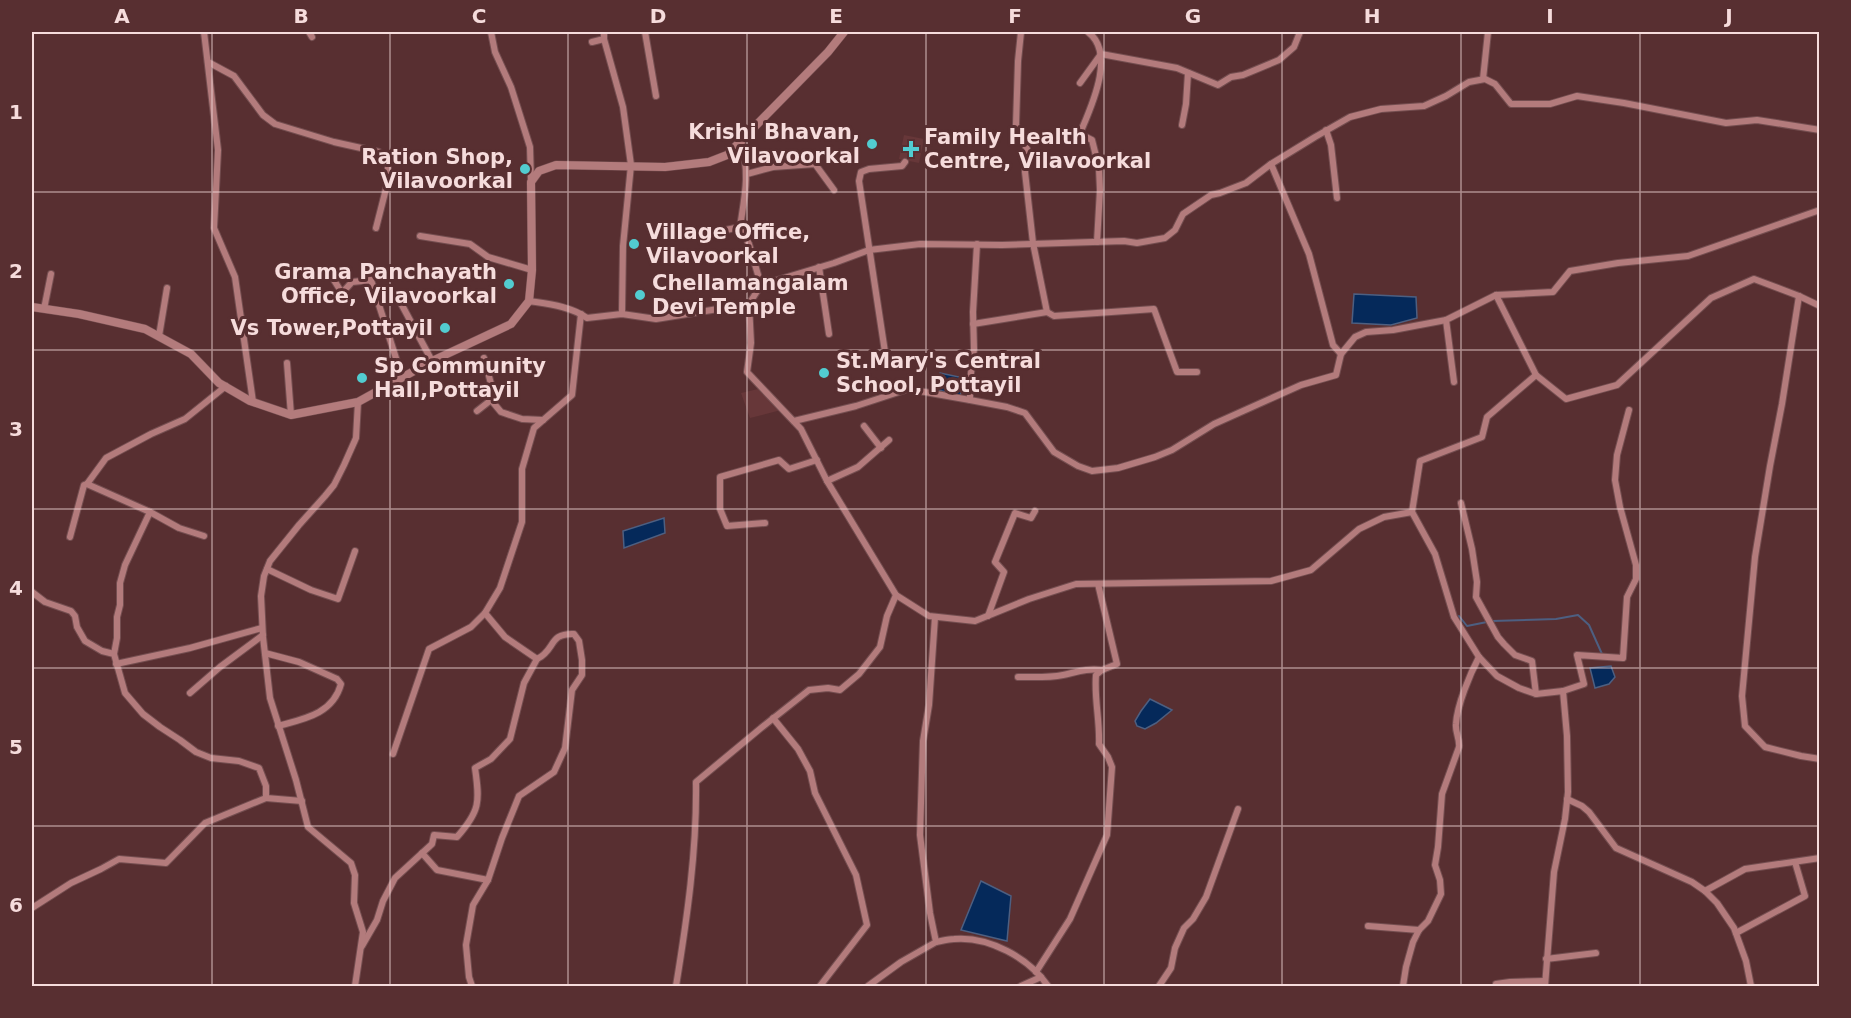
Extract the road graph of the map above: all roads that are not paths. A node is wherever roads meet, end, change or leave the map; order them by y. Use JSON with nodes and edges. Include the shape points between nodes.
{"nodes":[{"id":1,"x":204,"y":32,"type":"edge"},
{"id":2,"x":491,"y":32,"type":"edge"},
{"id":3,"x":645,"y":32,"type":"edge"},
{"id":4,"x":844,"y":32,"type":"edge"},
{"id":5,"x":1021,"y":32,"type":"edge"},
{"id":6,"x":1089,"y":32,"type":"edge"},
{"id":7,"x":1300,"y":32,"type":"edge"},
{"id":8,"x":1488,"y":32,"type":"edge"},
{"id":9,"x":604,"y":35,"type":"edge"},
{"id":10,"x":592,"y":42,"type":"dead end"},
{"id":11,"x":1101,"y":54,"type":"junction"},
{"id":12,"x":208,"y":63,"type":"junction"},
{"id":13,"x":1188,"y":73,"type":"junction"},
{"id":14,"x":1483,"y":79,"type":"junction"},
{"id":15,"x":1080,"y":83,"type":"dead end"},
{"id":16,"x":656,"y":96,"type":"dead end"},
{"id":17,"x":1182,"y":125,"type":"dead end"},
{"id":18,"x":1326,"y":130,"type":"junction"},
{"id":19,"x":1820,"y":130,"type":"edge"},
{"id":20,"x":741,"y":141,"type":"junction"},
{"id":21,"x":905,"y":162,"type":"dead end"},
{"id":22,"x":1271,"y":164,"type":"junction"},
{"id":23,"x":631,"y":165,"type":"junction"},
{"id":24,"x":747,"y":174,"type":"junction"},
{"id":25,"x":531,"y":182,"type":"junction"},
{"id":26,"x":834,"y":190,"type":"dead end"},
{"id":27,"x":1337,"y":198,"type":"dead end"},
{"id":28,"x":1820,"y":212,"type":"edge"},
{"id":29,"x":740,"y":227,"type":"junction"},
{"id":30,"x":376,"y":228,"type":"dead end"},
{"id":31,"x":420,"y":236,"type":"dead end"},
{"id":32,"x":697,"y":236,"type":"dead end"},
{"id":33,"x":1097,"y":242,"type":"junction"},
{"id":34,"x":1033,"y":243,"type":"junction"},
{"id":35,"x":977,"y":244,"type":"junction"},
{"id":36,"x":869,"y":250,"type":"junction"},
{"id":37,"x":819,"y":267,"type":"junction"},
{"id":38,"x":327,"y":269,"type":"dead end"},
{"id":39,"x":532,"y":270,"type":"junction"},
{"id":40,"x":51,"y":274,"type":"dead end"},
{"id":41,"x":761,"y":285,"type":"junction"},
{"id":42,"x":167,"y":288,"type":"dead end"},
{"id":43,"x":397,"y":296,"type":"dead end"},
{"id":44,"x":1496,"y":296,"type":"junction"},
{"id":45,"x":1799,"y":296,"type":"junction"},
{"id":46,"x":529,"y":301,"type":"junction"},
{"id":47,"x":749,"y":304,"type":"junction"},
{"id":48,"x":1820,"y":306,"type":"edge"},
{"id":49,"x":32,"y":307,"type":"edge"},
{"id":50,"x":44,"y":309,"type":"junction"},
{"id":51,"x":1047,"y":312,"type":"junction"},
{"id":52,"x":581,"y":314,"type":"junction"},
{"id":53,"x":622,"y":314,"type":"junction"},
{"id":54,"x":1446,"y":320,"type":"junction"},
{"id":55,"x":973,"y":324,"type":"junction"},
{"id":56,"x":830,"y":334,"type":"dead end"},
{"id":57,"x":159,"y":336,"type":"junction"},
{"id":58,"x":885,"y":352,"type":"dead end"},
{"id":59,"x":1341,"y":354,"type":"junction"},
{"id":60,"x":484,"y":358,"type":"dead end"},
{"id":61,"x":432,"y":361,"type":"junction"},
{"id":62,"x":287,"y":363,"type":"dead end"},
{"id":63,"x":1197,"y":372,"type":"dead end"},
{"id":64,"x":1536,"y":375,"type":"junction"},
{"id":65,"x":402,"y":377,"type":"junction"},
{"id":66,"x":1454,"y":382,"type":"dead end"},
{"id":67,"x":226,"y":386,"type":"junction"},
{"id":68,"x":491,"y":400,"type":"junction"},
{"id":69,"x":970,"y":400,"type":"junction"},
{"id":70,"x":253,"y":402,"type":"junction"},
{"id":71,"x":358,"y":402,"type":"junction"},
{"id":72,"x":1629,"y":410,"type":"dead end"},
{"id":73,"x":477,"y":411,"type":"dead end"},
{"id":74,"x":291,"y":415,"type":"junction"},
{"id":75,"x":543,"y":420,"type":"junction"},
{"id":76,"x":794,"y":421,"type":"junction"},
{"id":77,"x":864,"y":426,"type":"dead end"},
{"id":78,"x":889,"y":440,"type":"dead end"},
{"id":79,"x":881,"y":448,"type":"junction"},
{"id":80,"x":817,"y":460,"type":"junction"},
{"id":81,"x":827,"y":481,"type":"junction"},
{"id":82,"x":87,"y":484,"type":"junction"},
{"id":83,"x":1461,"y":503,"type":"dead end"},
{"id":84,"x":1035,"y":511,"type":"dead end"},
{"id":85,"x":150,"y":512,"type":"junction"},
{"id":86,"x":1412,"y":512,"type":"junction"},
{"id":87,"x":765,"y":523,"type":"dead end"},
{"id":88,"x":204,"y":536,"type":"dead end"},
{"id":89,"x":70,"y":537,"type":"dead end"},
{"id":90,"x":355,"y":551,"type":"dead end"},
{"id":91,"x":267,"y":569,"type":"junction"},
{"id":92,"x":1098,"y":584,"type":"junction"},
{"id":93,"x":32,"y":592,"type":"edge"},
{"id":94,"x":896,"y":595,"type":"junction"},
{"id":95,"x":485,"y":613,"type":"junction"},
{"id":96,"x":988,"y":616,"type":"junction"},
{"id":97,"x":935,"y":617,"type":"junction"},
{"id":98,"x":262,"y":631,"type":"junction"},
{"id":99,"x":264,"y":653,"type":"junction"},
{"id":100,"x":114,"y":654,"type":"junction"},
{"id":101,"x":1479,"y":657,"type":"junction"},
{"id":102,"x":537,"y":658,"type":"junction"},
{"id":103,"x":116,"y":664,"type":"junction"},
{"id":104,"x":1102,"y":670,"type":"junction"},
{"id":105,"x":1018,"y":677,"type":"dead end"},
{"id":106,"x":1563,"y":691,"type":"junction"},
{"id":107,"x":190,"y":693,"type":"dead end"},
{"id":108,"x":1536,"y":694,"type":"junction"},
{"id":109,"x":773,"y":718,"type":"junction"},
{"id":110,"x":278,"y":726,"type":"junction"},
{"id":111,"x":393,"y":754,"type":"dead end"},
{"id":112,"x":1820,"y":759,"type":"edge"},
{"id":113,"x":266,"y":798,"type":"junction"},
{"id":114,"x":1567,"y":799,"type":"junction"},
{"id":115,"x":302,"y":801,"type":"junction"},
{"id":116,"x":1238,"y":809,"type":"dead end"},
{"id":117,"x":422,"y":853,"type":"junction"},
{"id":118,"x":1820,"y":858,"type":"edge"},
{"id":119,"x":1795,"y":862,"type":"junction"},
{"id":120,"x":488,"y":880,"type":"junction"},
{"id":121,"x":1705,"y":891,"type":"junction"},
{"id":122,"x":32,"y":908,"type":"edge"},
{"id":123,"x":1368,"y":926,"type":"dead end"},
{"id":124,"x":1419,"y":930,"type":"junction"},
{"id":125,"x":1736,"y":933,"type":"junction"},
{"id":126,"x":936,"y":942,"type":"junction"},
{"id":127,"x":362,"y":946,"type":"junction"},
{"id":128,"x":1596,"y":953,"type":"dead end"},
{"id":129,"x":1546,"y":958,"type":"junction"},
{"id":130,"x":1036,"y":972,"type":"junction"},
{"id":131,"x":1041,"y":977,"type":"junction"},
{"id":132,"x":1496,"y":984,"type":"dead end"},
{"id":133,"x":1545,"y":984,"type":"edge"},
{"id":134,"x":355,"y":987,"type":"edge"},
{"id":135,"x":472,"y":987,"type":"edge"},
{"id":136,"x":676,"y":987,"type":"edge"},
{"id":137,"x":820,"y":987,"type":"edge"},
{"id":138,"x":868,"y":987,"type":"edge"},
{"id":139,"x":1021,"y":987,"type":"edge"},
{"id":140,"x":1048,"y":987,"type":"edge"},
{"id":141,"x":1159,"y":987,"type":"edge"},
{"id":142,"x":1403,"y":987,"type":"edge"},
{"id":143,"x":1751,"y":987,"type":"edge"}],
"edges":[{"from":1,"to":12,"type":"street"},
{"from":2,"to":25,"type":"street","via":[[530,147]]},
{"from":3,"to":16,"type":"street"},
{"from":4,"to":20,"type":"street"},
{"from":5,"to":34,"type":"street","via":[[1017,125],[1027,149],[1025,172]]},
{"from":6,"to":11,"type":"street"},
{"from":7,"to":13,"type":"street","via":[[1294,47],[1279,60],[1231,76],[1218,85]]},
{"from":8,"to":14,"type":"street"},
{"from":9,"to":10,"type":"street"},
{"from":9,"to":23,"type":"street","via":[[623,107]]},
{"from":11,"to":13,"type":"street","via":[[1152,62]]},
{"from":11,"to":15,"type":"street"},
{"from":11,"to":33,"type":"street","via":[[1098,87],[1081,131],[1092,140],[1099,168]]},
{"from":12,"to":30,"type":"street","via":[[234,76],[262,115],[275,124],[386,156],[388,181]]},
{"from":12,"to":70,"type":"street","via":[[218,150],[214,228],[235,276]]},
{"from":13,"to":17,"type":"street"},
{"from":14,"to":18,"type":"street","via":[[1469,82],[1424,106],[1381,109],[1350,117]]},
{"from":14,"to":19,"type":"street","via":[[1495,84],[1510,104],[1550,104],[1577,96],[1726,123],[1757,120]]},
{"from":18,"to":22,"type":"street"},
{"from":18,"to":27,"type":"street"},
{"from":20,"to":23,"type":"street","via":[[727,155],[709,162],[665,167]]},
{"from":20,"to":24,"type":"street"},
{"from":21,"to":36,"type":"street","via":[[902,166],[861,172]]},
{"from":22,"to":33,"type":"street","via":[[1246,183],[1197,204],[1183,214],[1175,230],[1165,238],[1137,243]]},
{"from":22,"to":59,"type":"street","via":[[1309,254],[1333,345]]},
{"from":23,"to":25,"type":"street","via":[[556,165],[539,171]]},
{"from":23,"to":53,"type":"street","via":[[623,246]]},
{"from":24,"to":26,"type":"street","via":[[773,167],[815,164]]},
{"from":24,"to":29,"type":"street"},
{"from":25,"to":39,"type":"street"},
{"from":28,"to":44,"type":"street","via":[[1688,256],[1570,271],[1553,292]]},
{"from":29,"to":32,"type":"street"},
{"from":29,"to":41,"type":"street"},
{"from":31,"to":39,"type":"street","via":[[470,244],[488,256]]},
{"from":33,"to":34,"type":"street"},
{"from":34,"to":35,"type":"street"},
{"from":34,"to":51,"type":"street"},
{"from":35,"to":36,"type":"street","via":[[920,244]]},
{"from":35,"to":55,"type":"street"},
{"from":36,"to":37,"type":"street"},
{"from":36,"to":58,"type":"street"},
{"from":37,"to":41,"type":"street"},
{"from":37,"to":56,"type":"street"},
{"from":38,"to":65,"type":"street","via":[[342,293],[352,282],[371,280]]},
{"from":39,"to":46,"type":"street"},
{"from":40,"to":50,"type":"street"},
{"from":41,"to":47,"type":"street"},
{"from":42,"to":57,"type":"street"},
{"from":43,"to":61,"type":"street"},
{"from":44,"to":54,"type":"street"},
{"from":44,"to":64,"type":"street"},
{"from":45,"to":48,"type":"street"},
{"from":45,"to":64,"type":"street","via":[[1755,279],[1711,298],[1617,385],[1566,399]]},
{"from":45,"to":112,"type":"street","via":[[1755,557],[1742,696],[1745,726],[1765,747]]},
{"from":46,"to":52,"type":"street"},
{"from":46,"to":61,"type":"street","via":[[511,324]]},
{"from":47,"to":53,"type":"street","via":[[656,319]]},
{"from":47,"to":76,"type":"street","via":[[751,343],[747,372]]},
{"from":49,"to":50,"type":"street"},
{"from":50,"to":57,"type":"street","via":[[145,329]]},
{"from":51,"to":55,"type":"street"},
{"from":51,"to":63,"type":"street","via":[[1054,316],[1154,309],[1177,372]]},
{"from":52,"to":53,"type":"street","via":[[587,318]]},
{"from":52,"to":75,"type":"street","via":[[572,395]]},
{"from":54,"to":59,"type":"street","via":[[1366,332],[1355,337]]},
{"from":54,"to":66,"type":"street"},
{"from":55,"to":69,"type":"street"},
{"from":57,"to":67,"type":"street","via":[[191,354]]},
{"from":59,"to":69,"type":"street","via":[[1336,375],[1301,385],[1214,424],[1172,450],[1118,468],[1092,471],[1078,466],[1054,452],[1025,413]]},
{"from":60,"to":68,"type":"street","via":[[493,391]]},
{"from":61,"to":65,"type":"street"},
{"from":62,"to":74,"type":"street"},
{"from":64,"to":86,"type":"street","via":[[1487,417],[1482,437],[1420,461]]},
{"from":65,"to":71,"type":"street"},
{"from":67,"to":70,"type":"street"},
{"from":67,"to":82,"type":"street","via":[[185,419],[106,458]]},
{"from":68,"to":73,"type":"street"},
{"from":68,"to":75,"type":"street","via":[[501,412]]},
{"from":69,"to":76,"type":"street","via":[[908,389]]},
{"from":70,"to":74,"type":"street"},
{"from":71,"to":74,"type":"street"},
{"from":71,"to":91,"type":"street","via":[[356,438],[333,485],[287,538]]},
{"from":72,"to":106,"type":"street","via":[[1615,480],[1636,565],[1636,579],[1627,597],[1623,658],[1577,655],[1584,684]]},
{"from":75,"to":95,"type":"street","via":[[534,428],[522,469],[522,522],[500,588]]},
{"from":76,"to":80,"type":"street"},
{"from":77,"to":79,"type":"street"},
{"from":78,"to":79,"type":"street"},
{"from":79,"to":81,"type":"street","via":[[858,467]]},
{"from":80,"to":81,"type":"street"},
{"from":80,"to":87,"type":"street","via":[[789,469],[779,460],[720,477],[720,509],[727,526]]},
{"from":81,"to":94,"type":"street"},
{"from":82,"to":85,"type":"street"},
{"from":82,"to":89,"type":"street"},
{"from":83,"to":108,"type":"street","via":[[1472,549],[1476,597],[1498,637],[1515,655],[1532,661]]},
{"from":84,"to":96,"type":"street","via":[[1031,518],[1016,513],[995,562],[1004,572]]},
{"from":85,"to":88,"type":"street","via":[[178,528]]},
{"from":85,"to":100,"type":"street","via":[[120,584]]},
{"from":86,"to":92,"type":"street","via":[[1384,517],[1359,529],[1311,570],[1271,580]]},
{"from":86,"to":101,"type":"street","via":[[1435,554],[1454,617]]},
{"from":90,"to":91,"type":"street","via":[[338,599]]},
{"from":91,"to":98,"type":"street","via":[[261,596]]},
{"from":92,"to":96,"type":"street","via":[[1076,584]]},
{"from":92,"to":104,"type":"street","via":[[1117,664]]},
{"from":93,"to":100,"type":"street","via":[[45,602],[71,611],[85,641]]},
{"from":94,"to":97,"type":"street"},
{"from":94,"to":109,"type":"street","via":[[880,647],[859,674],[840,690],[809,690]]},
{"from":95,"to":102,"type":"street","via":[[505,637]]},
{"from":95,"to":111,"type":"street","via":[[471,627],[429,649]]},
{"from":96,"to":97,"type":"street","via":[[975,621]]},
{"from":97,"to":126,"type":"street","via":[[923,741],[920,835]]},
{"from":98,"to":99,"type":"street"},
{"from":98,"to":103,"type":"street"},
{"from":98,"to":107,"type":"street"},
{"from":99,"to":110,"type":"street"},
{"from":99,"to":110,"type":"street","via":[[299,662],[341,684],[319,714]]},
{"from":100,"to":103,"type":"street"},
{"from":101,"to":108,"type":"street","via":[[1497,676]]},
{"from":101,"to":124,"type":"street","via":[[1457,716],[1459,747],[1442,794],[1435,865],[1441,894]]},
{"from":102,"to":117,"type":"street","via":[[524,683],[510,738],[491,759],[475,768],[479,795],[471,821],[457,837],[434,835],[432,844]]},
{"from":102,"to":120,"type":"street","via":[[563,633],[574,634],[579,641],[582,675],[572,690],[565,748],[554,772],[519,796]]},
{"from":103,"to":113,"type":"street","via":[[125,693],[143,714],[196,752],[259,768]]},
{"from":104,"to":105,"type":"street"},
{"from":104,"to":130,"type":"street","via":[[1096,675],[1095,686],[1099,744],[1112,767],[1107,835],[1070,919]]},
{"from":106,"to":108,"type":"street"},
{"from":106,"to":114,"type":"street"},
{"from":109,"to":136,"type":"street","via":[[696,782],[691,881]]},
{"from":109,"to":137,"type":"street","via":[[810,771],[815,793],[856,875],[867,925]]},
{"from":110,"to":115,"type":"street"},
{"from":113,"to":115,"type":"street"},
{"from":113,"to":122,"type":"street","via":[[205,823],[166,862],[119,859],[70,883]]},
{"from":114,"to":121,"type":"street","via":[[1589,813],[1616,848]]},
{"from":114,"to":129,"type":"street","via":[[1554,872]]},
{"from":115,"to":127,"type":"street","via":[[308,827],[351,863]]},
{"from":116,"to":141,"type":"street","via":[[1206,897],[1184,928],[1171,968]]},
{"from":117,"to":120,"type":"street","via":[[437,870]]},
{"from":117,"to":127,"type":"street","via":[[395,878]]},
{"from":118,"to":119,"type":"street"},
{"from":119,"to":121,"type":"street","via":[[1745,869]]},
{"from":119,"to":125,"type":"street","via":[[1805,896]]},
{"from":120,"to":135,"type":"street","via":[[473,905],[466,945]]},
{"from":121,"to":125,"type":"street"},
{"from":123,"to":124,"type":"street"},
{"from":124,"to":142,"type":"street"},
{"from":125,"to":143,"type":"street"},
{"from":126,"to":130,"type":"street","via":[[968,939],[1000,946]]},
{"from":126,"to":138,"type":"street"},
{"from":127,"to":134,"type":"street"},
{"from":128,"to":129,"type":"street"},
{"from":129,"to":133,"type":"street"},
{"from":130,"to":131,"type":"street"},
{"from":131,"to":139,"type":"street"},
{"from":131,"to":140,"type":"street"},
{"from":132,"to":133,"type":"street"}]}
